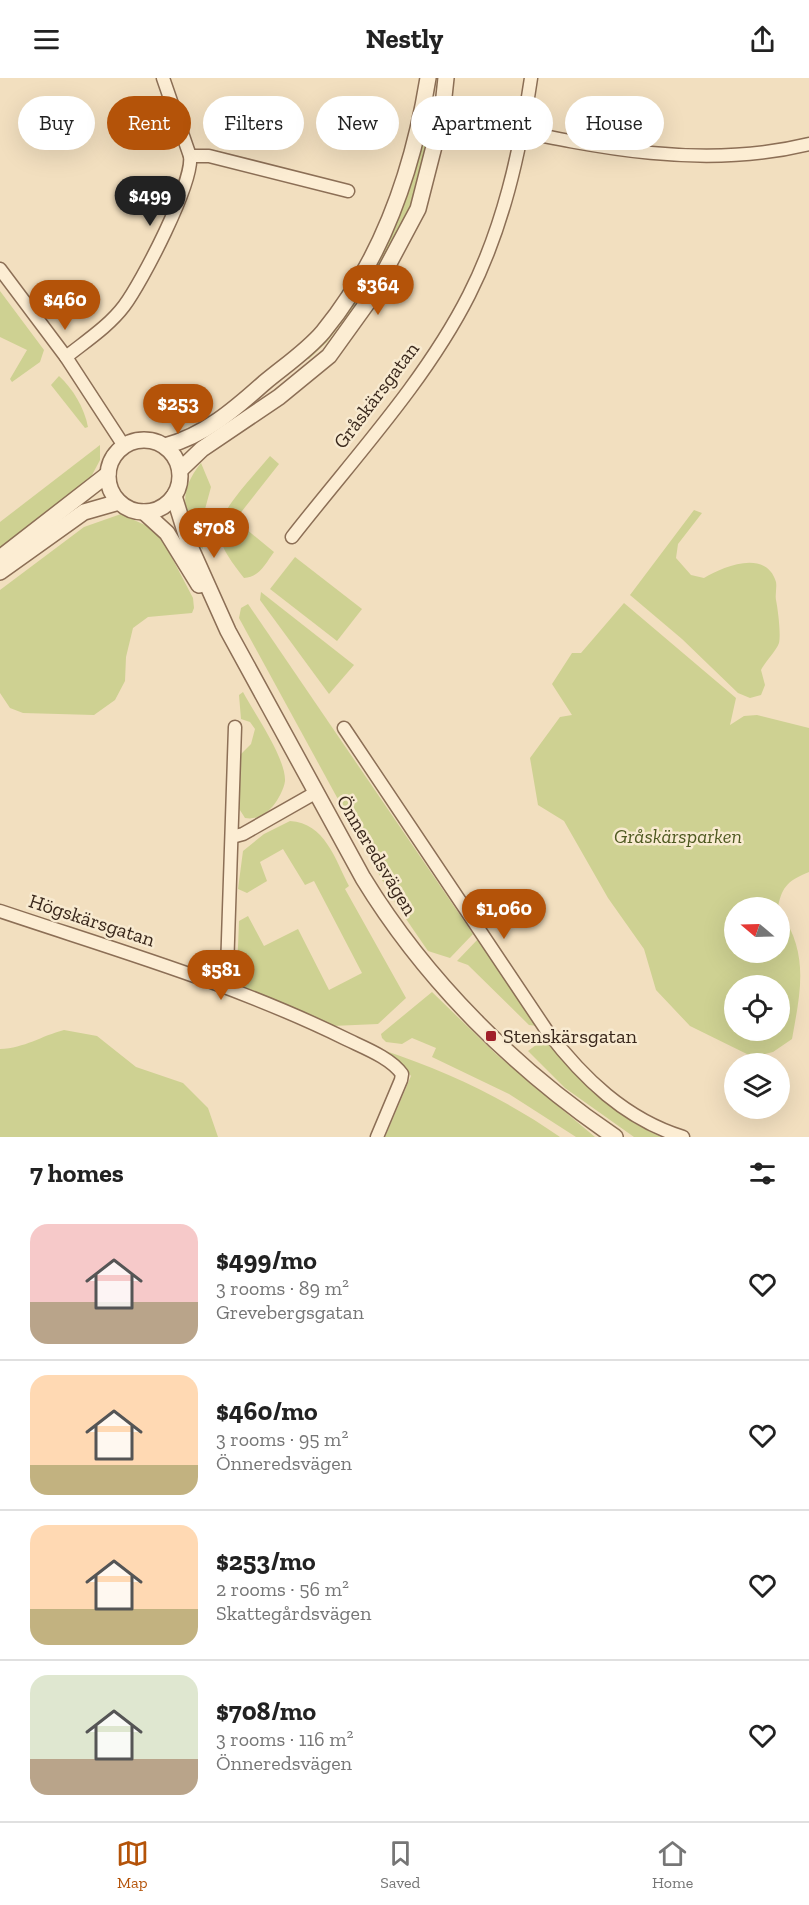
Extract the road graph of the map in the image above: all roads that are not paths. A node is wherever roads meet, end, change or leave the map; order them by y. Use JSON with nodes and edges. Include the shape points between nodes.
{"nodes":[{"id":1,"x":163,"y":78,"type":"edge"},
{"id":2,"x":428,"y":78,"type":"edge"},
{"id":3,"x":446,"y":78,"type":"edge"},
{"id":4,"x":531,"y":78,"type":"edge"},
{"id":5,"x":425,"y":96,"type":"edge"},
{"id":6,"x":444,"y":96,"type":"edge"},
{"id":7,"x":528,"y":96,"type":"edge"},
{"id":8,"x":553,"y":137,"type":"edge"},
{"id":9,"x":809,"y":144,"type":"edge"},
{"id":10,"x":412,"y":150,"type":"edge"},
{"id":11,"x":433,"y":150,"type":"edge"},
{"id":12,"x":518,"y":150,"type":"edge"},
{"id":13,"x":190,"y":156,"type":"junction"},
{"id":14,"x":348,"y":191,"type":"dead end"},
{"id":15,"x":0,"y":269,"type":"edge"},
{"id":16,"x":66,"y":357,"type":"junction"},
{"id":17,"x":124,"y":446,"type":"junction"},
{"id":18,"x":165,"y":446,"type":"junction"},
{"id":19,"x":180,"y":470,"type":"junction"},
{"id":20,"x":108,"y":474,"type":"junction"},
{"id":21,"x":174,"y":496,"type":"junction"},
{"id":22,"x":119,"y":502,"type":"junction"},
{"id":23,"x":144,"y":512,"type":"junction"},
{"id":24,"x":292,"y":537,"type":"dead end"},
{"id":25,"x":0,"y":558,"type":"edge"},
{"id":26,"x":0,"y":572,"type":"edge"},
{"id":27,"x":228,"y":631,"type":"junction"},
{"id":28,"x":235,"y":727,"type":"dead end"},
{"id":29,"x":344,"y":728,"type":"dead end"},
{"id":30,"x":315,"y":793,"type":"junction"},
{"id":31,"x":232,"y":837,"type":"junction"},
{"id":32,"x":0,"y":911,"type":"edge"},
{"id":33,"x":222,"y":985,"type":"junction"},
{"id":34,"x":377,"y":1137,"type":"edge"},
{"id":35,"x":615,"y":1137,"type":"edge"},
{"id":36,"x":683,"y":1137,"type":"edge"}],
"edges":[{"from":1,"to":13,"type":"street"},
{"from":2,"to":5,"type":"street"},
{"from":3,"to":6,"type":"street"},
{"from":4,"to":7,"type":"street","name":"Gråskärsgatan"},
{"from":8,"to":9,"type":"street","via":[[643,153],[712,157],[781,151]]},
{"from":10,"to":18,"type":"street","via":[[405,180],[378,247],[356,287],[321,334],[226,416],[193,436]]},
{"from":11,"to":19,"type":"street","via":[[418,209],[370,299],[329,356],[279,397],[202,449]]},
{"from":12,"to":24,"type":"street","name":"Gråskärsgatan","via":[[499,224],[469,295],[393,409]]},
{"from":13,"to":14,"type":"street","via":[[209,156]]},
{"from":13,"to":16,"type":"street","via":[[187,180],[172,217],[125,305]]},
{"from":15,"to":16,"type":"street"},
{"from":16,"to":17,"type":"street"},
{"from":17,"to":18,"type":"street","via":[[140,440]]},
{"from":17,"to":20,"type":"street","via":[[113,458]]},
{"from":18,"to":19,"type":"street"},
{"from":19,"to":21,"type":"street"},
{"from":20,"to":22,"type":"street","via":[[111,490]]},
{"from":20,"to":25,"type":"street"},
{"from":21,"to":23,"type":"street","via":[[160,509]]},
{"from":21,"to":27,"type":"street","name":"Önneredsvägen","via":[[189,544]]},
{"from":22,"to":23,"type":"street"},
{"from":22,"to":26,"type":"street","via":[[84,513]]},
{"from":23,"to":27,"type":"street","name":"Önneredsvägen","via":[[166,533]]},
{"from":27,"to":30,"type":"street","name":"Önneredsvägen"},
{"from":28,"to":31,"type":"street"},
{"from":29,"to":36,"type":"street","via":[[571,1062],[623,1107]]},
{"from":30,"to":31,"type":"street"},
{"from":30,"to":35,"type":"street","name":"Önneredsvägen","via":[[378,903],[436,978],[532,1073]]},
{"from":31,"to":33,"type":"street","via":[[227,970]]},
{"from":32,"to":33,"type":"street","name":"Högskärsgatan"},
{"from":33,"to":34,"type":"street","name":"Högskärsgatan","via":[[318,1026],[399,1070],[401,1080]]}]}
